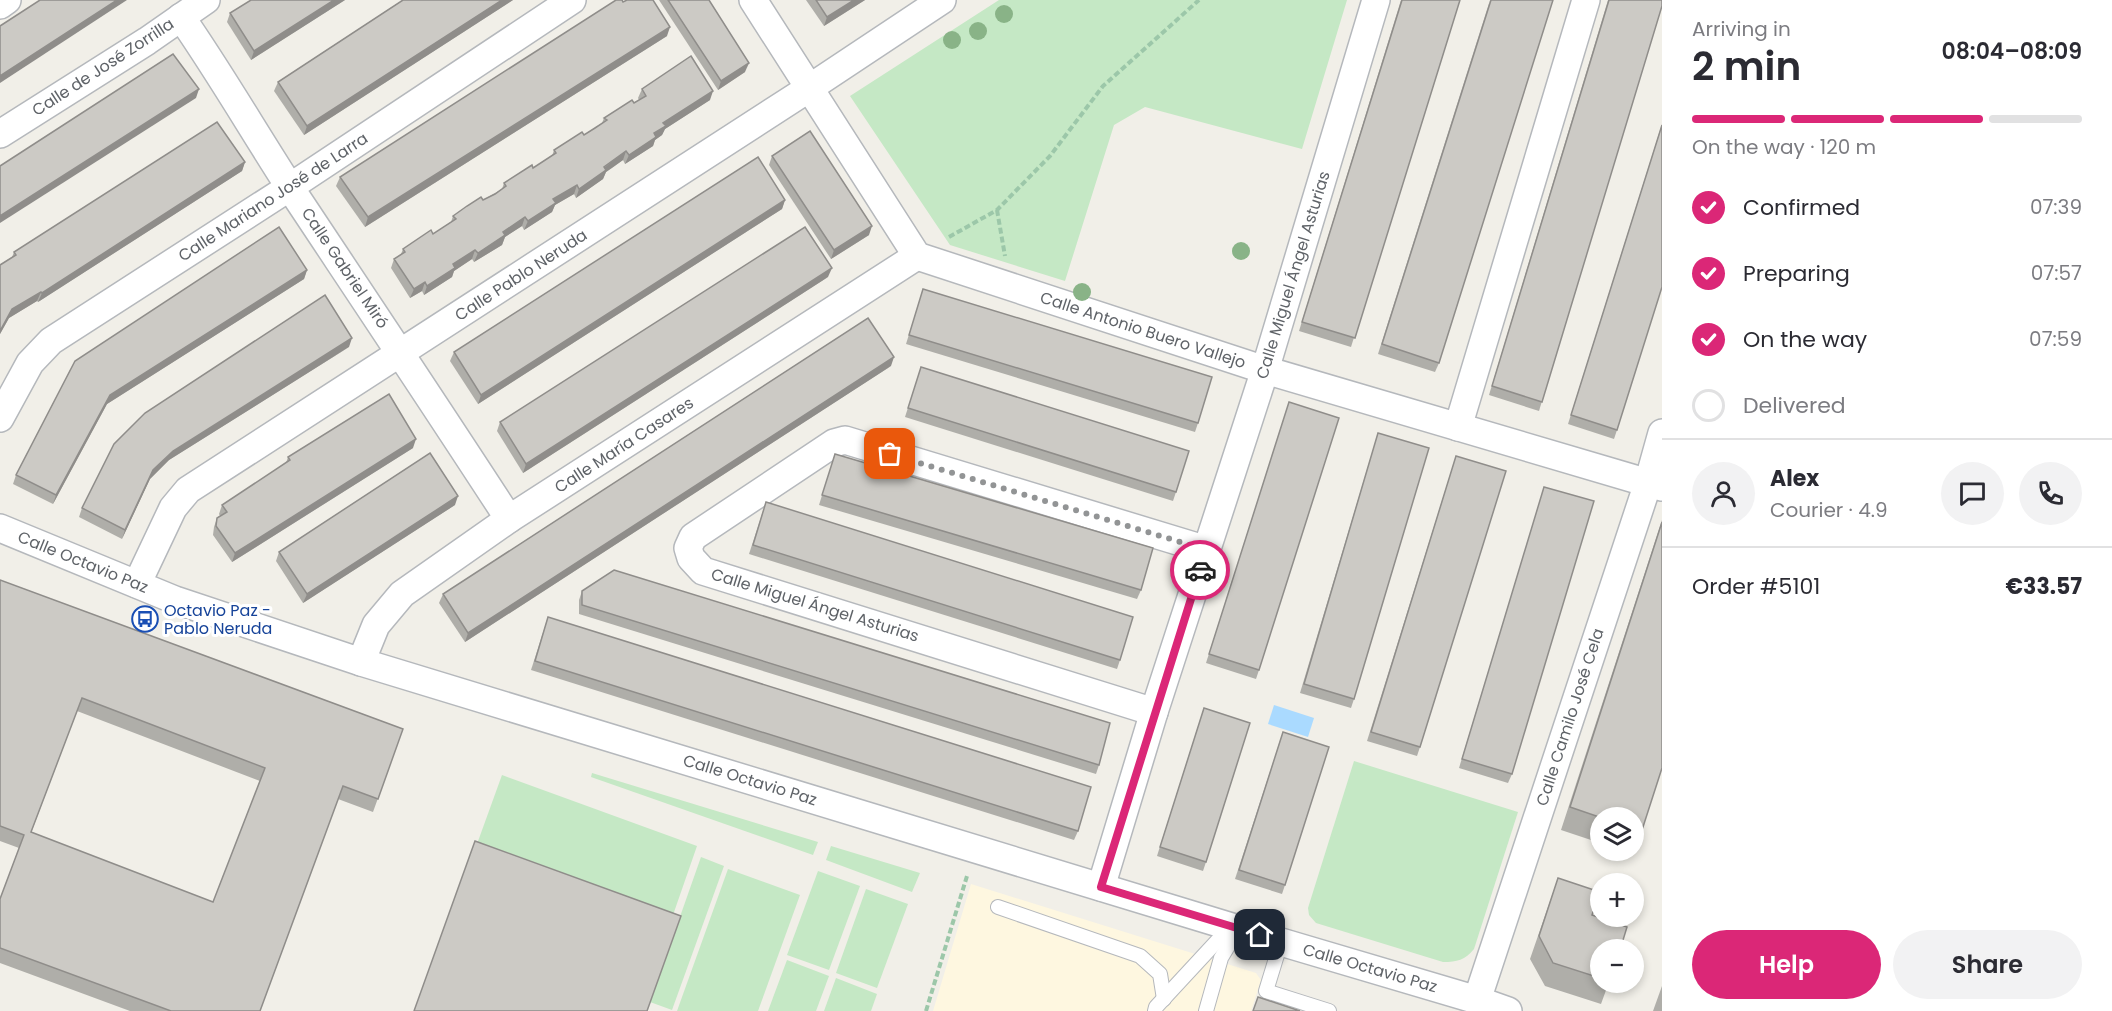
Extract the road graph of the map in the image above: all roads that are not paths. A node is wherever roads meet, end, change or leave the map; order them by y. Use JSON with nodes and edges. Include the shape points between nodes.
{"nodes":[{"id":1,"x":7,"y":0,"type":"edge"},
{"id":2,"x":206,"y":0,"type":"edge"},
{"id":3,"x":572,"y":0,"type":"edge"},
{"id":4,"x":753,"y":0,"type":"edge"},
{"id":5,"x":942,"y":0,"type":"edge"},
{"id":6,"x":1376,"y":0,"type":"edge"},
{"id":7,"x":1586,"y":0,"type":"edge"},
{"id":8,"x":0,"y":5,"type":"edge"},
{"id":9,"x":181,"y":17,"type":"junction"},
{"id":10,"x":811,"y":87,"type":"junction"},
{"id":11,"x":0,"y":134,"type":"edge"},
{"id":12,"x":290,"y":187,"type":"junction"},
{"id":13,"x":928,"y":249,"type":"junction"},
{"id":14,"x":402,"y":353,"type":"junction"},
{"id":15,"x":1265,"y":370,"type":"junction"},
{"id":16,"x":0,"y":418,"type":"edge"},
{"id":17,"x":1458,"y":427,"type":"junction"},
{"id":18,"x":1662,"y":433,"type":"edge"},
{"id":19,"x":1655,"y":485,"type":"edge"},
{"id":20,"x":509,"y":519,"type":"junction"},
{"id":21,"x":0,"y":528,"type":"edge"},
{"id":22,"x":1207,"y":550,"type":"junction"},
{"id":23,"x":137,"y":584,"type":"junction"},
{"id":24,"x":361,"y":662,"type":"junction"},
{"id":25,"x":1154,"y":712,"type":"junction"},
{"id":26,"x":1101,"y":887,"type":"junction"},
{"id":27,"x":998,"y":907,"type":"dead end"},
{"id":28,"x":1235,"y":927,"type":"junction"},
{"id":29,"x":1281,"y":942,"type":"junction"},
{"id":30,"x":1164,"y":999,"type":"junction"},
{"id":31,"x":1477,"y":1000,"type":"junction"},
{"id":32,"x":1155,"y":1011,"type":"edge"},
{"id":33,"x":1206,"y":1011,"type":"edge"},
{"id":34,"x":1329,"y":1011,"type":"edge"},
{"id":35,"x":1508,"y":1011,"type":"edge"}],
"edges":[{"from":1,"to":8,"type":"street"},
{"from":2,"to":9,"type":"street","name":"Calle de José Zorrilla"},
{"from":3,"to":12,"type":"street","name":"Calle Mariano José de Larra"},
{"from":4,"to":10,"type":"street"},
{"from":5,"to":10,"type":"street","name":"Calle Pablo Neruda"},
{"from":6,"to":15,"type":"street","name":"Calle Miguel Ángel Asturias"},
{"from":7,"to":17,"type":"street"},
{"from":9,"to":11,"type":"street","name":"Calle de José Zorrilla"},
{"from":9,"to":12,"type":"street","name":"Calle Gabriel Miró"},
{"from":10,"to":13,"type":"street"},
{"from":10,"to":14,"type":"street","name":"Calle Pablo Neruda"},
{"from":12,"to":14,"type":"street","name":"Calle Gabriel Miró"},
{"from":12,"to":16,"type":"street","name":"Calle Mariano José de Larra","via":[[51,341],[30,363]]},
{"from":13,"to":15,"type":"street","name":"Calle Antonio Buero Vallejo"},
{"from":13,"to":20,"type":"street","name":"Calle María Casares"},
{"from":14,"to":20,"type":"street","name":"Calle Gabriel Miró"},
{"from":14,"to":23,"type":"street","name":"Calle Pablo Neruda","via":[[188,490],[173,508]]},
{"from":15,"to":17,"type":"street","name":"Calle Antonio Buero Vallejo"},
{"from":15,"to":22,"type":"street","name":"Calle Miguel Ángel Asturias"},
{"from":17,"to":19,"type":"street","name":"Calle Antonio Buero Vallejo"},
{"from":18,"to":19,"type":"street","name":"Calle Camilo José Cela"},
{"from":19,"to":31,"type":"street","name":"Calle Camilo José Cela"},
{"from":20,"to":24,"type":"street","name":"Calle María Casares","via":[[402,594],[376,625]]},
{"from":21,"to":23,"type":"street","name":"Calle Octavio Paz"},
{"from":22,"to":25,"type":"street","name":"Calle Miguel Ángel Asturias"},
{"from":22,"to":25,"type":"street","name":"Calle Miguel Ángel Asturias","via":[[845,440],[834,443],[693,537],[688,548],[703,571]]},
{"from":23,"to":24,"type":"street","name":"Calle Octavio Paz"},
{"from":24,"to":26,"type":"street","name":"Calle Octavio Paz"},
{"from":25,"to":26,"type":"street","name":"Calle Miguel Ángel Asturias"},
{"from":26,"to":28,"type":"street","name":"Calle Octavio Paz"},
{"from":27,"to":30,"type":"lane","via":[[1140,956],[1160,974]]},
{"from":28,"to":29,"type":"street","name":"Calle Octavio Paz"},
{"from":28,"to":30,"type":"lane"},
{"from":28,"to":33,"type":"lane","via":[[1221,958]]},
{"from":29,"to":31,"type":"street","name":"Calle Octavio Paz"},
{"from":29,"to":34,"type":"lane","via":[[1265,996]]},
{"from":30,"to":32,"type":"lane"},
{"from":31,"to":35,"type":"street","name":"Calle Octavio Paz"}]}
